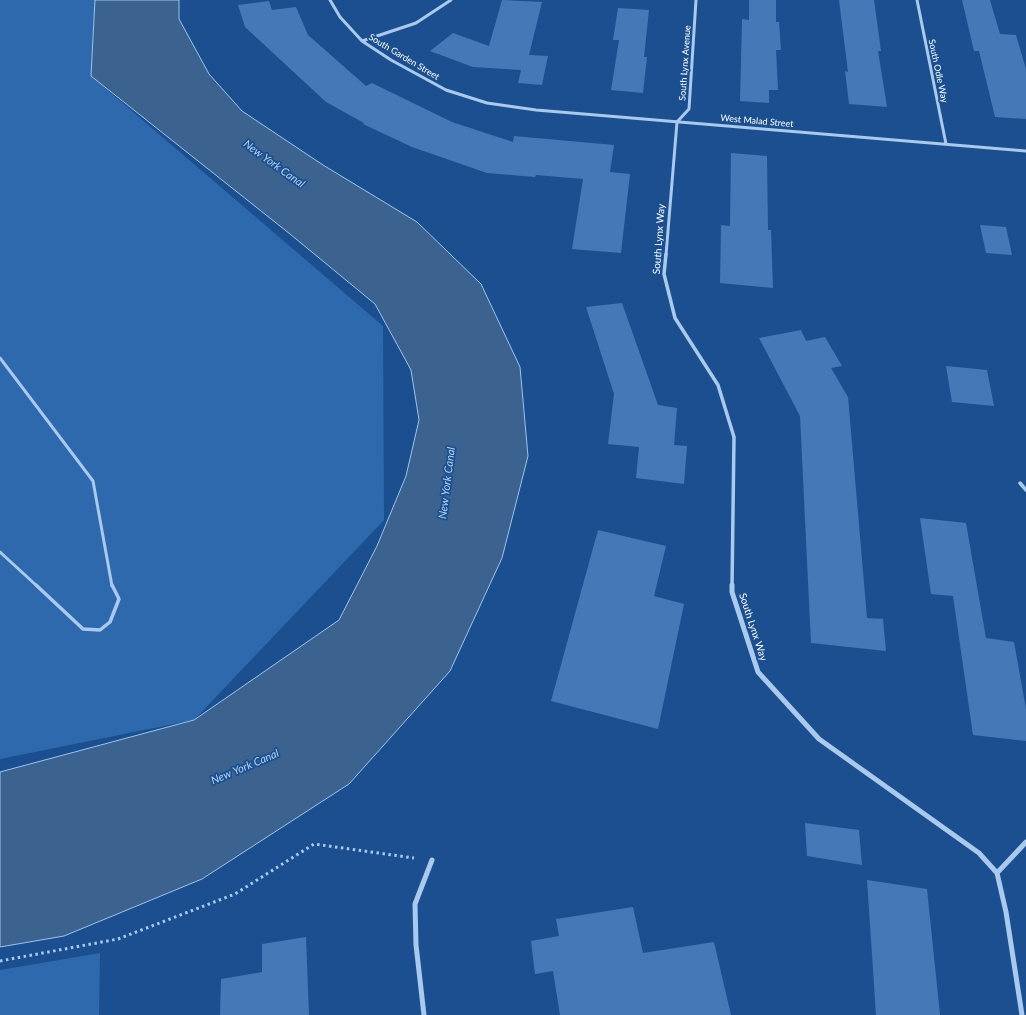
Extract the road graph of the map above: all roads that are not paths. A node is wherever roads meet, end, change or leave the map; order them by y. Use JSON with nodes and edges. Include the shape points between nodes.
{"nodes":[{"id":1,"x":330,"y":0,"type":"edge"},
{"id":2,"x":451,"y":0,"type":"edge"},
{"id":3,"x":696,"y":0,"type":"edge"},
{"id":4,"x":917,"y":0,"type":"edge"},
{"id":5,"x":362,"y":41,"type":"junction"},
{"id":6,"x":488,"y":103,"type":"joint"},
{"id":7,"x":677,"y":122,"type":"junction"},
{"id":8,"x":946,"y":144,"type":"junction"},
{"id":9,"x":1026,"y":151,"type":"edge"},
{"id":10,"x":0,"y":358,"type":"edge"},
{"id":11,"x":1020,"y":483,"type":"dead end"},
{"id":12,"x":1026,"y":490,"type":"edge"},
{"id":13,"x":0,"y":552,"type":"edge"},
{"id":14,"x":1026,"y":842,"type":"edge"},
{"id":15,"x":432,"y":860,"type":"road end"},
{"id":16,"x":997,"y":873,"type":"junction"},
{"id":17,"x":424,"y":1015,"type":"edge"},
{"id":18,"x":1022,"y":1015,"type":"edge"}],
"edges":[{"from":1,"to":5,"type":"street","name":"South Garden Street"},
{"from":2,"to":5,"type":"street","via":[[416,23]]},
{"from":3,"to":7,"type":"street","name":"South Lynx Avenue","via":[[689,109]]},
{"from":4,"to":8,"type":"street","name":"South Odle Way"},
{"from":5,"to":6,"type":"street","name":"South Garden Street","via":[[446,90]]},
{"from":6,"to":7,"type":"street","name":"West Malad Street","via":[[536,110]]},
{"from":7,"to":8,"type":"street","name":"West Malad Street"},
{"from":7,"to":16,"type":"street","name":"South Lynx Way","via":[[664,274],[675,318],[718,385],[734,437],[732,592],[758,672],[819,739],[979,854]]},
{"from":8,"to":9,"type":"street","name":"West Malad Street"},
{"from":10,"to":13,"type":"lane","via":[[93,481],[112,585],[118,599],[110,622],[100,630],[83,629]]},
{"from":11,"to":12,"type":"street"},
{"from":14,"to":16,"type":"street"},
{"from":15,"to":17,"type":"street","via":[[415,904],[416,945]]},
{"from":16,"to":18,"type":"street","via":[[1006,912]]}]}
